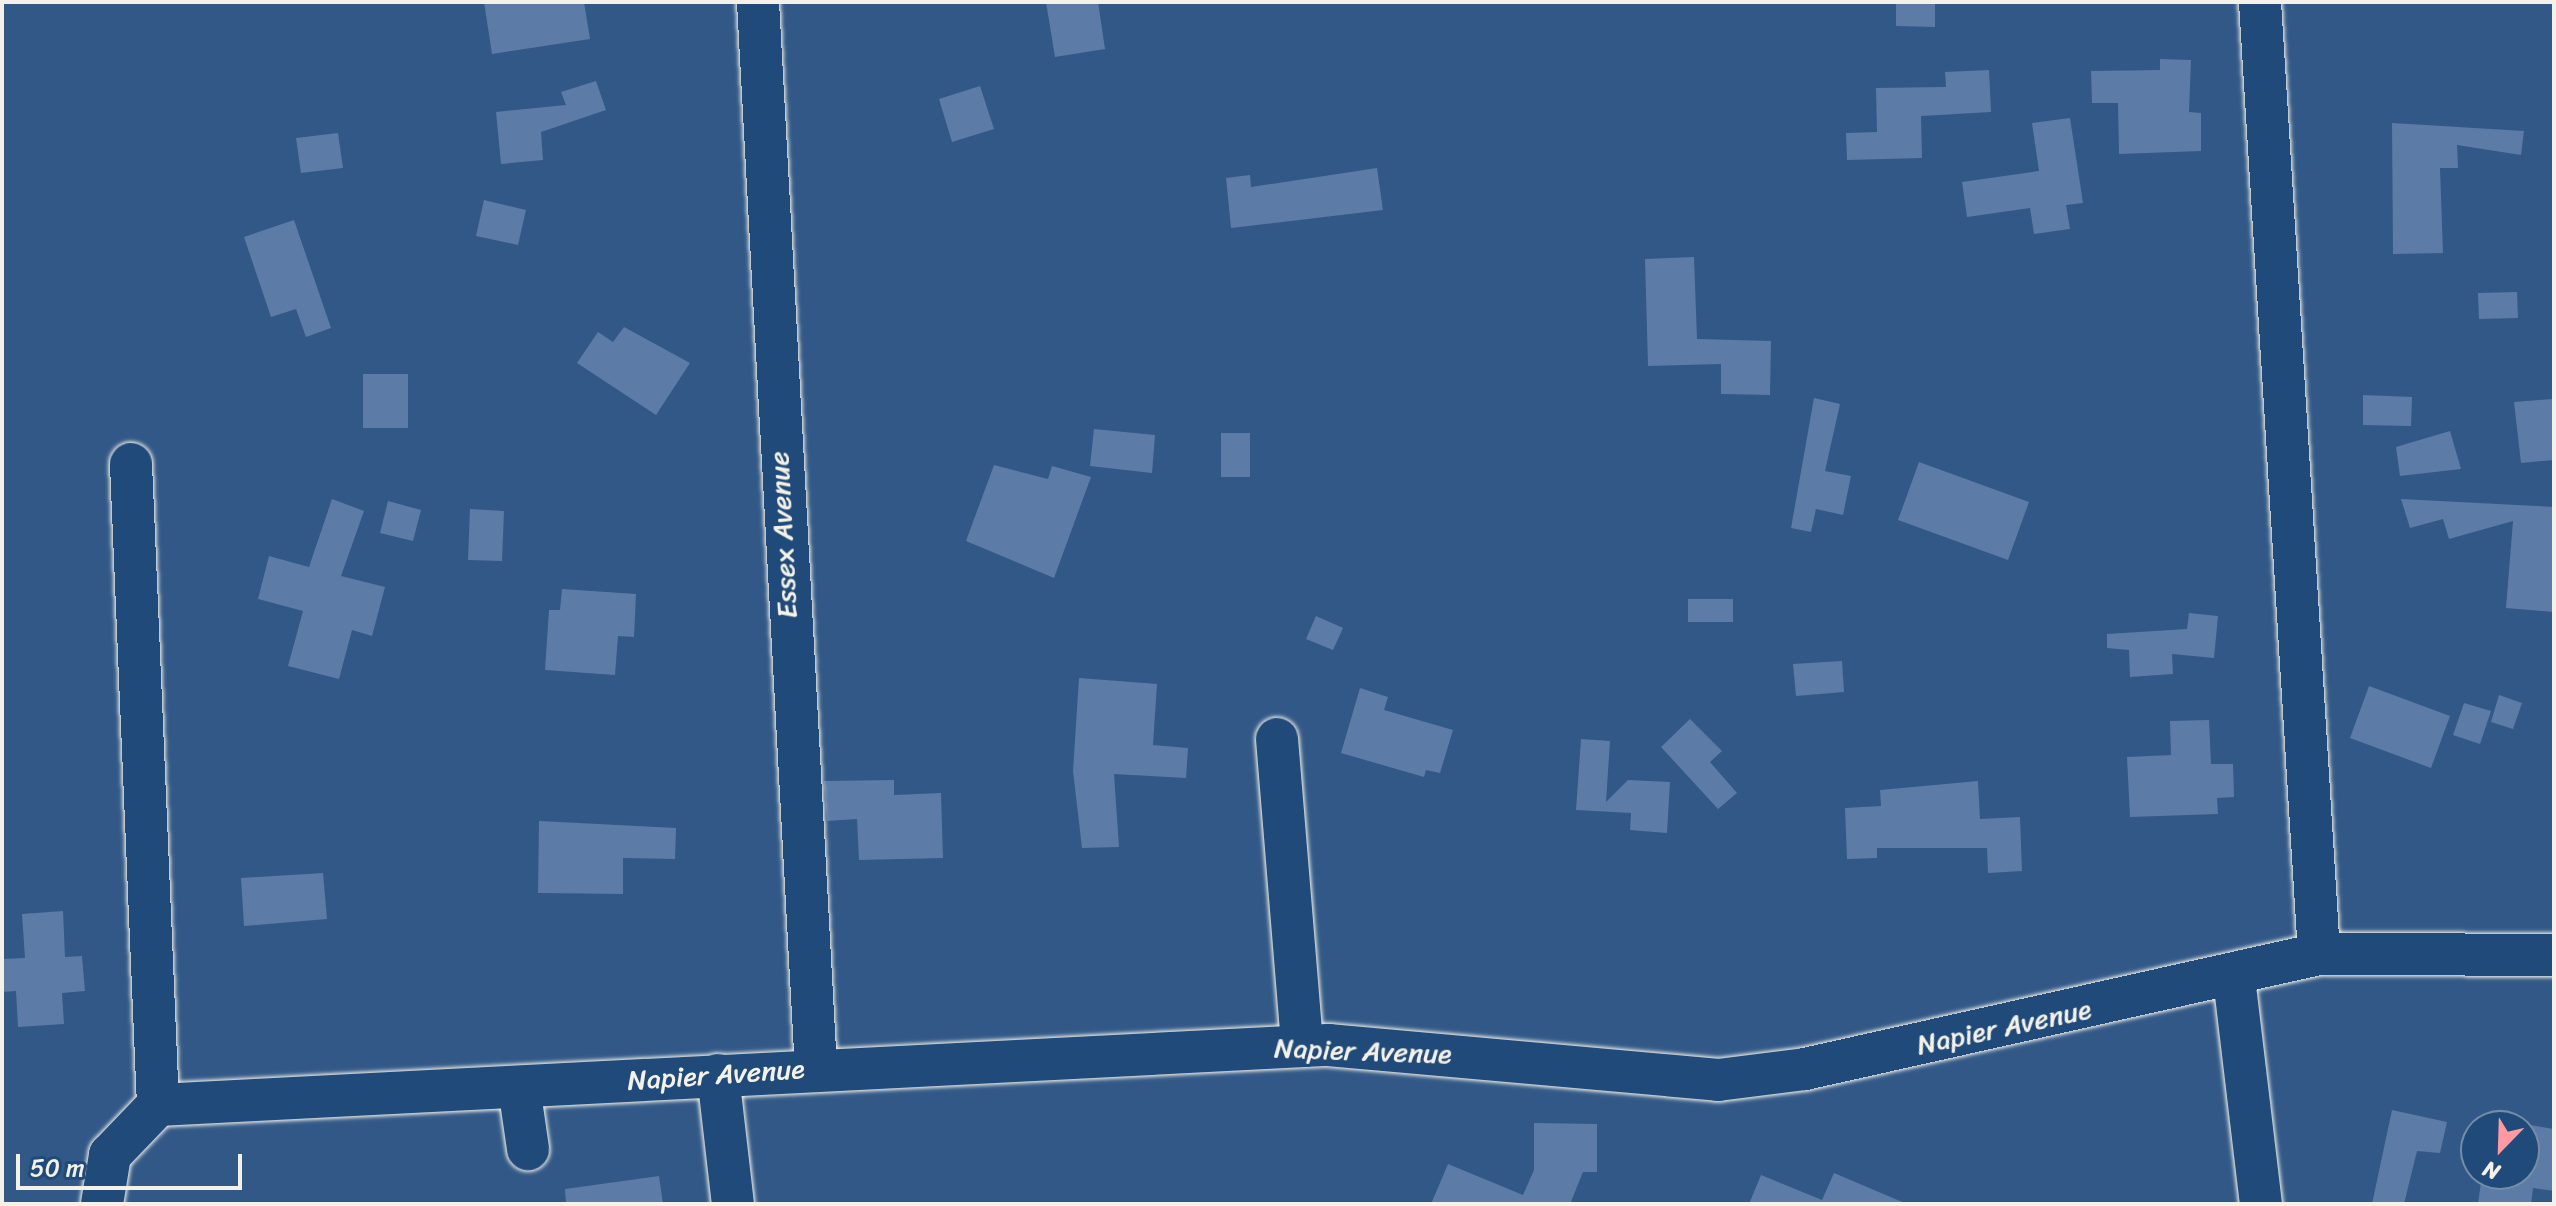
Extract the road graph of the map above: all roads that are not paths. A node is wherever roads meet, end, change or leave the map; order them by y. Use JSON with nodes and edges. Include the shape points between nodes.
{"nodes":[{"id":1,"x":758,"y":2,"type":"edge"},
{"id":2,"x":2260,"y":2,"type":"edge"},
{"id":3,"x":131,"y":464,"type":"dead end"},
{"id":4,"x":1277,"y":739,"type":"dead end"},
{"id":5,"x":2319,"y":954,"type":"junction"},
{"id":6,"x":2554,"y":955,"type":"edge"},
{"id":7,"x":2234,"y":978,"type":"junction"},
{"id":8,"x":1302,"y":1046,"type":"junction"},
{"id":9,"x":816,"y":1068,"type":"junction"},
{"id":10,"x":718,"y":1075,"type":"junction"},
{"id":11,"x":519,"y":1087,"type":"junction"},
{"id":12,"x":158,"y":1105,"type":"junction"},
{"id":13,"x":528,"y":1149,"type":"dead end"},
{"id":14,"x":102,"y":1204,"type":"edge"},
{"id":15,"x":733,"y":1204,"type":"edge"},
{"id":16,"x":2261,"y":1204,"type":"edge"}],
"edges":[{"from":1,"to":9,"type":"street","name":"Essex Avenue"},
{"from":2,"to":5,"type":"street"},
{"from":3,"to":12,"type":"street"},
{"from":4,"to":8,"type":"street"},
{"from":5,"to":6,"type":"street","name":"Napier Avenue"},
{"from":5,"to":7,"type":"street","name":"Napier Avenue"},
{"from":7,"to":8,"type":"street","name":"Napier Avenue","via":[[1744,1078],[1665,1080],[1464,1054]]},
{"from":7,"to":16,"type":"street"},
{"from":8,"to":9,"type":"street","name":"Napier Avenue"},
{"from":9,"to":10,"type":"street","name":"Napier Avenue"},
{"from":10,"to":11,"type":"street","name":"Napier Avenue"},
{"from":10,"to":15,"type":"street"},
{"from":11,"to":12,"type":"street","name":"Napier Avenue"},
{"from":11,"to":13,"type":"street"},
{"from":12,"to":14,"type":"street","via":[[110,1155]]}]}
